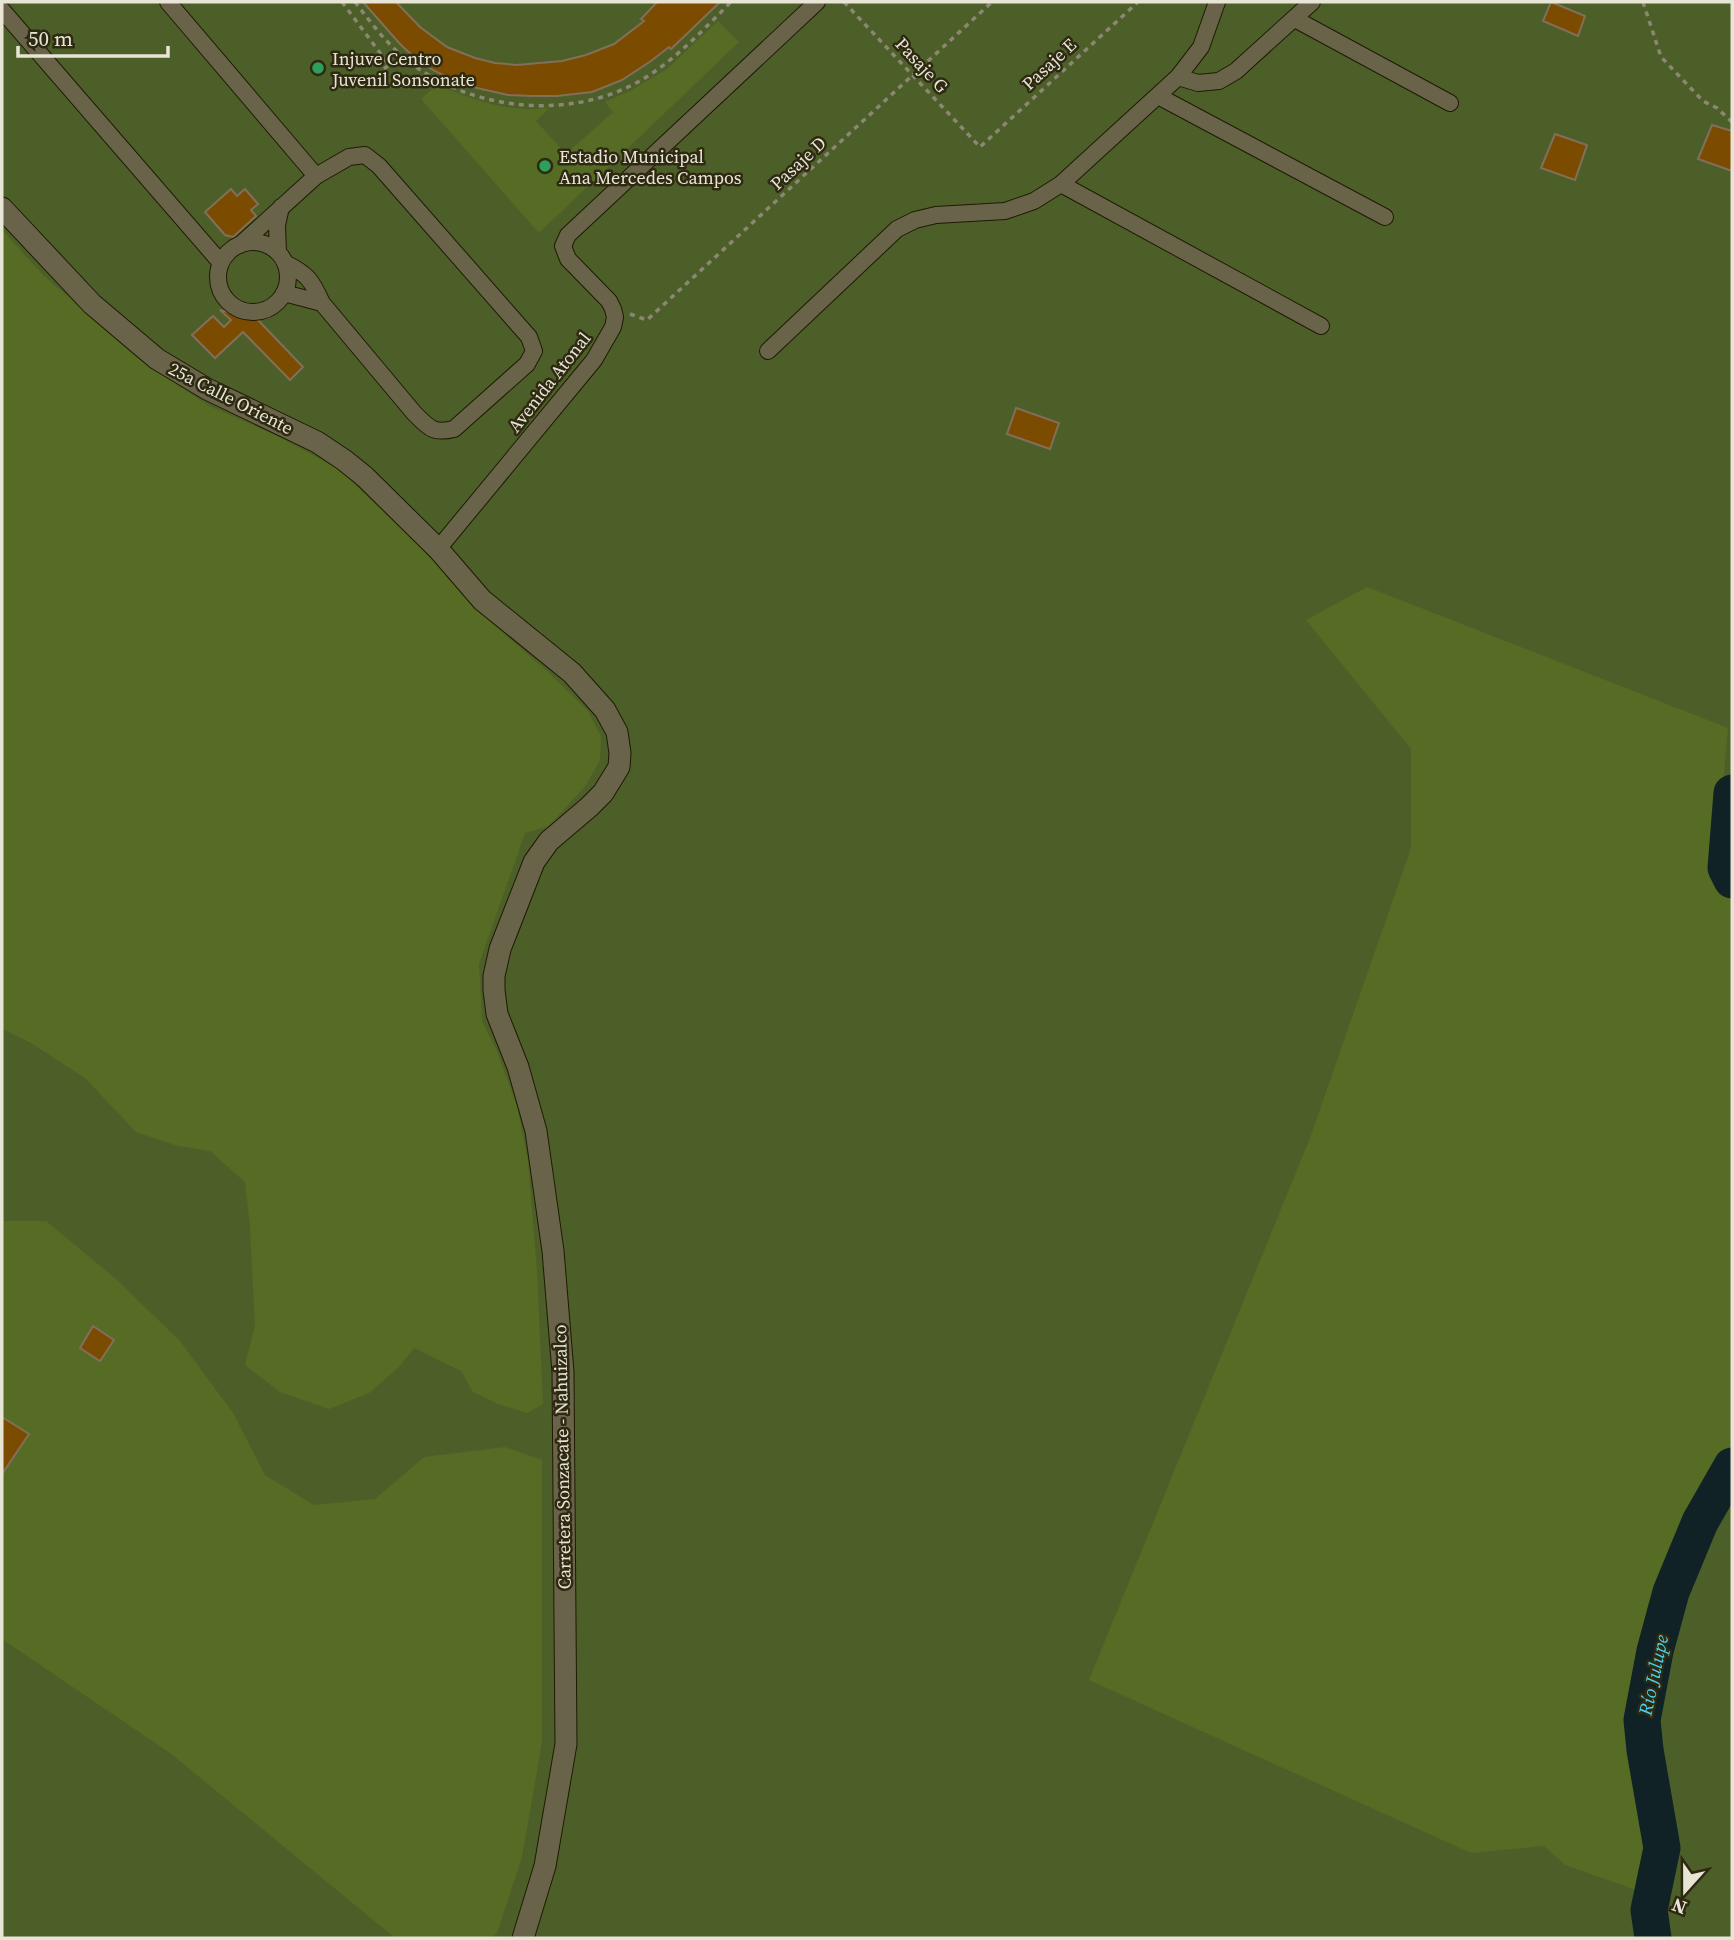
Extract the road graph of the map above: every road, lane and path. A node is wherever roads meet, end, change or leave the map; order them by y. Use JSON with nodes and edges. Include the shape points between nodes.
{"nodes":[{"id":1,"x":168,"y":2,"type":"edge"},
{"id":2,"x":342,"y":2,"type":"edge"},
{"id":3,"x":355,"y":2,"type":"edge"},
{"id":4,"x":731,"y":2,"type":"edge"},
{"id":5,"x":817,"y":2,"type":"edge"},
{"id":6,"x":844,"y":2,"type":"edge"},
{"id":7,"x":992,"y":2,"type":"edge"},
{"id":8,"x":1138,"y":2,"type":"edge"},
{"id":9,"x":1217,"y":2,"type":"edge"},
{"id":10,"x":1311,"y":2,"type":"edge"},
{"id":11,"x":1643,"y":2,"type":"edge"},
{"id":12,"x":2,"y":10,"type":"edge"},
{"id":13,"x":1295,"y":19,"type":"junction"},
{"id":14,"x":380,"y":72,"type":"dead end"},
{"id":15,"x":913,"y":76,"type":"junction"},
{"id":16,"x":1178,"y":77,"type":"junction"},
{"id":17,"x":1158,"y":96,"type":"junction"},
{"id":18,"x":1450,"y":103,"type":"dead end"},
{"id":19,"x":1732,"y":122,"type":"edge"},
{"id":20,"x":980,"y":147,"type":"joint"},
{"id":21,"x":316,"y":176,"type":"junction"},
{"id":22,"x":1061,"y":184,"type":"junction"},
{"id":23,"x":281,"y":207,"type":"junction"},
{"id":24,"x":2,"y":208,"type":"edge"},
{"id":25,"x":1385,"y":217,"type":"dead end"},
{"id":26,"x":240,"y":244,"type":"junction"},
{"id":27,"x":282,"y":258,"type":"junction"},
{"id":28,"x":221,"y":262,"type":"junction"},
{"id":29,"x":284,"y":293,"type":"junction"},
{"id":30,"x":322,"y":303,"type":"junction"},
{"id":31,"x":615,"y":317,"type":"junction"},
{"id":32,"x":1321,"y":326,"type":"dead end"},
{"id":33,"x":768,"y":351,"type":"dead end"},
{"id":34,"x":438,"y":549,"type":"junction"},
{"id":35,"x":523,"y":1938,"type":"edge"}],
"edges":[{"from":1,"to":21,"type":"street"},
{"from":2,"to":14,"type":"path","via":[[389,65]]},
{"from":3,"to":4,"type":"path","via":[[388,43],[435,79],[490,100],[539,106],[599,98],[626,88],[666,64]]},
{"from":5,"to":31,"type":"street","via":[[568,235],[563,246],[568,259],[609,300]]},
{"from":6,"to":15,"type":"path","name":"Pasaje G"},
{"from":7,"to":15,"type":"path","name":"Pasaje D"},
{"from":8,"to":20,"type":"path","name":"Pasaje E"},
{"from":9,"to":16,"type":"street","via":[[1201,47]]},
{"from":10,"to":13,"type":"street"},
{"from":11,"to":19,"type":"path","via":[[1661,57],[1703,101]]},
{"from":12,"to":28,"type":"street"},
{"from":13,"to":16,"type":"street","via":[[1219,81],[1198,83]]},
{"from":13,"to":18,"type":"street"},
{"from":15,"to":20,"type":"path","name":"Pasaje G"},
{"from":15,"to":31,"type":"path","name":"Pasaje D","via":[[647,320],[627,313]]},
{"from":16,"to":17,"type":"street"},
{"from":17,"to":22,"type":"street"},
{"from":17,"to":25,"type":"street"},
{"from":21,"to":23,"type":"street"},
{"from":21,"to":30,"type":"street","via":[[349,157],[365,155],[379,166],[529,337],[534,351],[527,364],[454,429],[440,432],[414,413]]},
{"from":22,"to":32,"type":"street"},
{"from":22,"to":33,"type":"street","via":[[1034,201],[1005,211],[936,215],[897,229]]},
{"from":23,"to":26,"type":"street"},
{"from":23,"to":27,"type":"street","via":[[277,225]]},
{"from":24,"to":34,"type":"street","name":"25a Calle Oriente","via":[[92,304],[157,359],[334,453]]},
{"from":26,"to":27,"type":"street","via":[[267,245]]},
{"from":26,"to":28,"type":"street"},
{"from":27,"to":29,"type":"street","via":[[288,273]]},
{"from":27,"to":30,"type":"street","via":[[308,276]]},
{"from":28,"to":29,"type":"street","via":[[219,284],[238,308],[269,308]]},
{"from":29,"to":30,"type":"street"},
{"from":31,"to":34,"type":"street","name":"Avenida Atonal","via":[[594,360]]},
{"from":34,"to":35,"type":"street","name":"Carretera Sonzacate - Nahuizalco","via":[[482,600],[594,697],[620,742],[619,767],[603,793],[549,841],[534,862],[494,976],[497,1014],[536,1131],[553,1251],[563,1372],[566,1744],[545,1866]]}]}
